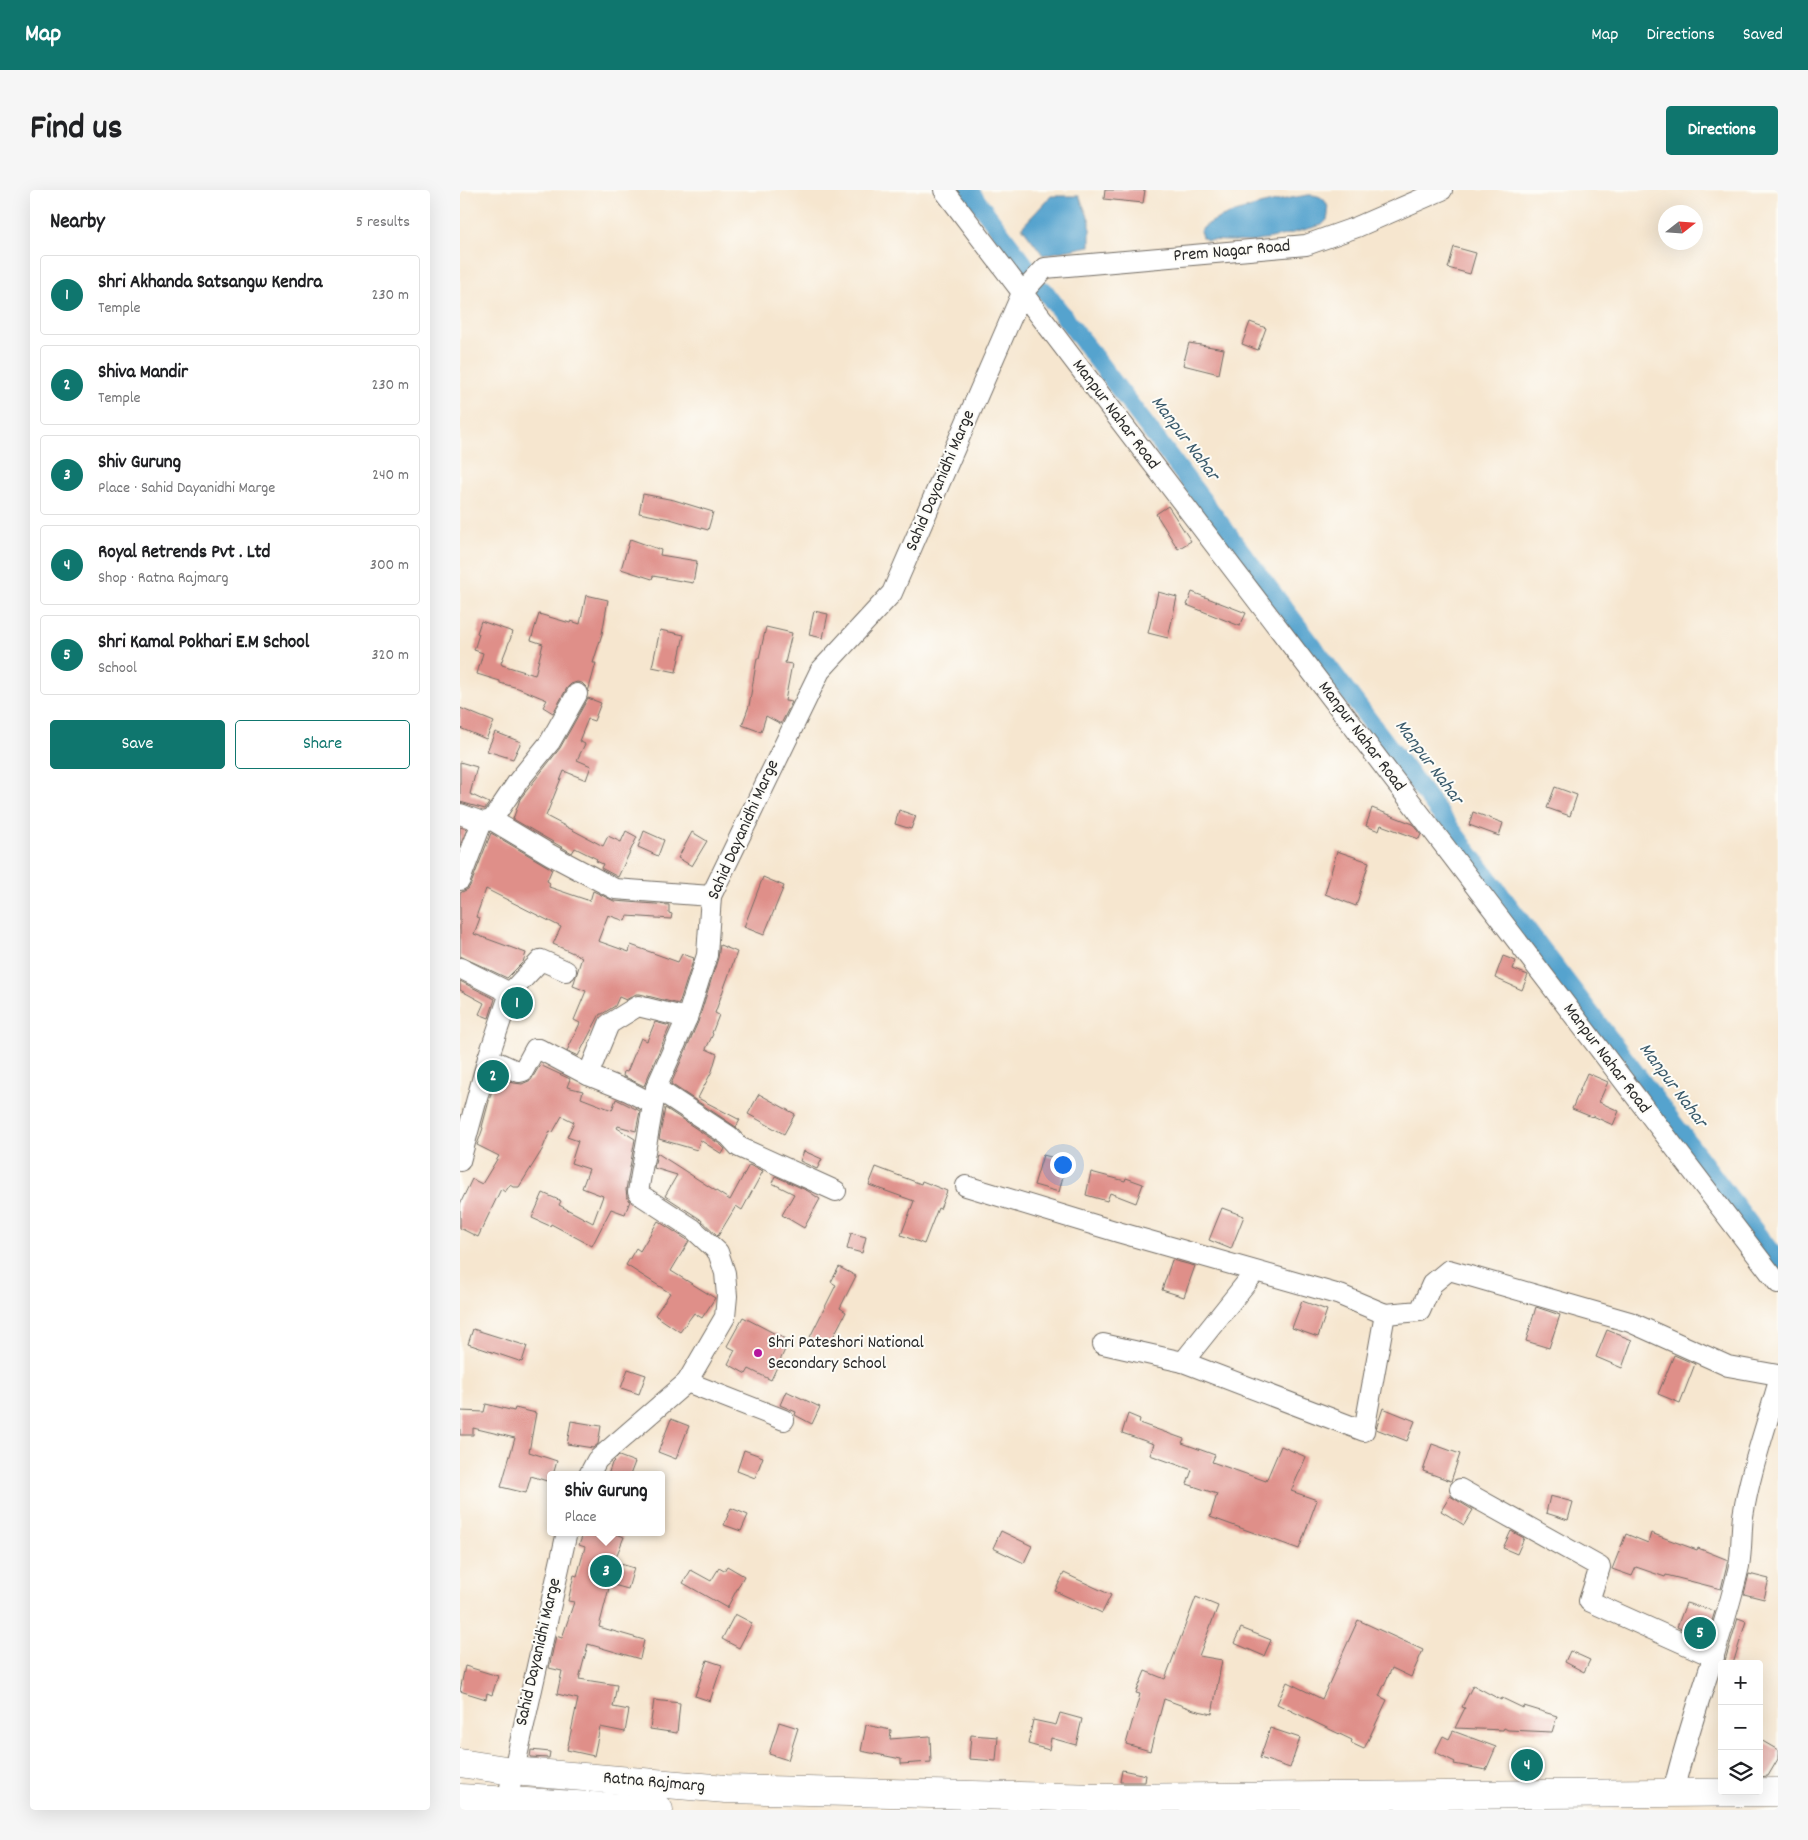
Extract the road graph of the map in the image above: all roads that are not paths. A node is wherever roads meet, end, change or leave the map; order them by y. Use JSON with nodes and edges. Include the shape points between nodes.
{"nodes":[{"id":1,"x":944,"y":190,"type":"edge"},
{"id":2,"x":1442,"y":190,"type":"edge"},
{"id":3,"x":1022,"y":293,"type":"junction"},
{"id":4,"x":577,"y":694,"type":"dead end"},
{"id":5,"x":460,"y":814,"type":"edge"},
{"id":6,"x":487,"y":821,"type":"junction"},
{"id":7,"x":460,"y":880,"type":"edge"},
{"id":8,"x":711,"y":896,"type":"junction"},
{"id":9,"x":460,"y":968,"type":"edge"},
{"id":10,"x":566,"y":971,"type":"dead end"},
{"id":11,"x":510,"y":993,"type":"junction"},
{"id":12,"x":687,"y":1018,"type":"junction"},
{"id":13,"x":488,"y":1058,"type":"junction"},
{"id":14,"x":588,"y":1075,"type":"junction"},
{"id":15,"x":654,"y":1096,"type":"junction"},
{"id":16,"x":460,"y":1161,"type":"edge"},
{"id":17,"x":966,"y":1186,"type":"dead end"},
{"id":18,"x":836,"y":1191,"type":"dead end"},
{"id":19,"x":1255,"y":1272,"type":"junction"},
{"id":20,"x":1778,"y":1283,"type":"edge"},
{"id":21,"x":1385,"y":1314,"type":"junction"},
{"id":22,"x":1103,"y":1344,"type":"dead end"},
{"id":23,"x":1183,"y":1362,"type":"junction"},
{"id":24,"x":1778,"y":1375,"type":"edge"},
{"id":25,"x":687,"y":1382,"type":"junction"},
{"id":26,"x":1778,"y":1384,"type":"edge"},
{"id":27,"x":784,"y":1420,"type":"dead end"},
{"id":28,"x":591,"y":1471,"type":"edge"},
{"id":29,"x":1460,"y":1489,"type":"dead end"},
{"id":30,"x":565,"y":1536,"type":"edge"},
{"id":31,"x":1714,"y":1657,"type":"junction"},
{"id":32,"x":460,"y":1763,"type":"edge"},
{"id":33,"x":512,"y":1771,"type":"junction"},
{"id":34,"x":1778,"y":1792,"type":"edge"},
{"id":35,"x":1673,"y":1793,"type":"junction"},
{"id":36,"x":460,"y":1798,"type":"edge"},
{"id":37,"x":506,"y":1806,"type":"edge"},
{"id":38,"x":659,"y":1810,"type":"edge"}],
"edges":[{"from":1,"to":3,"type":"street","name":"Manpur Nahar Road"},
{"from":2,"to":3,"type":"street","name":"Prem Nagar Road","via":[[1306,245],[1045,268]]},
{"from":3,"to":8,"type":"street","name":"Sahid Dayanidhi Marge","via":[[892,593],[820,671]]},
{"from":3,"to":20,"type":"street","name":"Manpur Nahar Road"},
{"from":4,"to":6,"type":"street","via":[[550,742]]},
{"from":5,"to":6,"type":"street"},
{"from":6,"to":7,"type":"street"},
{"from":6,"to":8,"type":"street","via":[[615,889]]},
{"from":8,"to":12,"type":"street","name":"Sahid Dayanidhi Marge","via":[[707,955]]},
{"from":9,"to":11,"type":"street"},
{"from":10,"to":11,"type":"street","via":[[541,960]]},
{"from":11,"to":13,"type":"street"},
{"from":12,"to":14,"type":"street","via":[[638,1006],[609,1024]]},
{"from":12,"to":15,"type":"street","name":"Sahid Dayanidhi Marge"},
{"from":13,"to":14,"type":"street","via":[[520,1072],[539,1048]]},
{"from":13,"to":16,"type":"street"},
{"from":14,"to":15,"type":"street","via":[[628,1091]]},
{"from":15,"to":18,"type":"street","via":[[729,1136],[739,1147]]},
{"from":15,"to":25,"type":"street","name":"Sahid Dayanidhi Marge","via":[[638,1192],[693,1229],[718,1252],[725,1273],[725,1317]]},
{"from":17,"to":19,"type":"street"},
{"from":19,"to":21,"type":"street","via":[[1340,1295]]},
{"from":19,"to":23,"type":"street"},
{"from":21,"to":23,"type":"street","via":[[1364,1431]]},
{"from":21,"to":24,"type":"street","via":[[1420,1311],[1432,1284],[1449,1270],[1630,1322],[1728,1366]]},
{"from":22,"to":23,"type":"street"},
{"from":25,"to":27,"type":"street"},
{"from":25,"to":28,"type":"street","name":"Sahid Dayanidhi Marge","via":[[597,1460]]},
{"from":26,"to":31,"type":"street","via":[[1754,1460],[1743,1516],[1739,1564]]},
{"from":29,"to":31,"type":"street","via":[[1600,1568],[1589,1600]]},
{"from":30,"to":33,"type":"street","name":"Sahid Dayanidhi Marge"},
{"from":31,"to":35,"type":"street","via":[[1689,1730]]},
{"from":32,"to":33,"type":"highway","name":"Ratna Rajmarg"},
{"from":33,"to":35,"type":"highway","name":"Ratna Rajmarg","via":[[726,1789],[1090,1798]]},
{"from":33,"to":37,"type":"street","name":"Sahid Dayanidhi Marge"},
{"from":34,"to":35,"type":"highway","name":"Ratna Rajmarg"},
{"from":36,"to":37,"type":"highway","name":"Ratna Rajmarg"},
{"from":37,"to":38,"type":"highway","name":"Ratna Rajmarg"}]}
